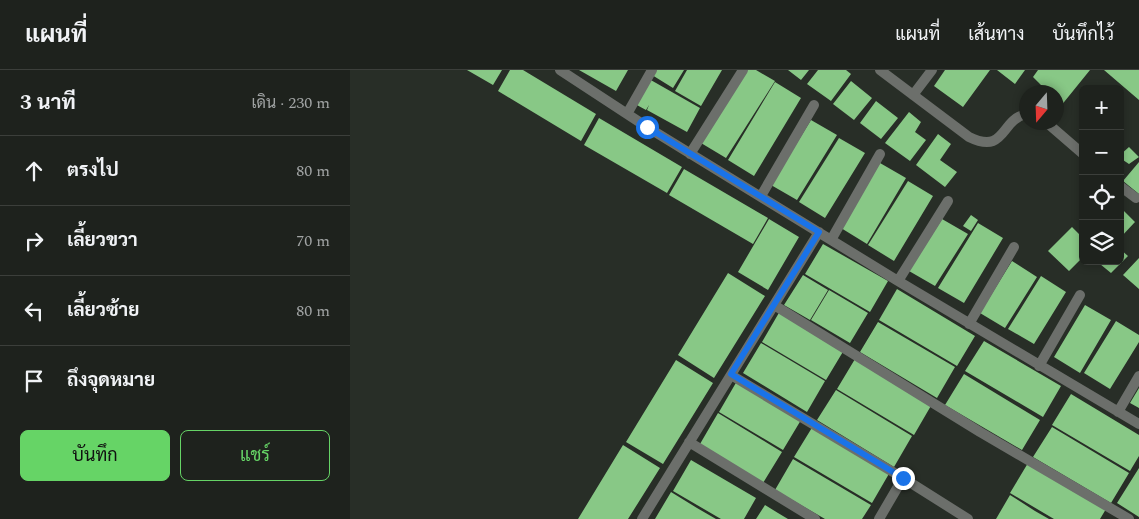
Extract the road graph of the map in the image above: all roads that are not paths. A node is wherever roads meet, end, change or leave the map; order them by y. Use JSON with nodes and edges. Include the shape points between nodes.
{"nodes":[{"id":1,"x":560,"y":70,"type":"edge"},
{"id":2,"x":652,"y":70,"type":"edge"},
{"id":3,"x":743,"y":70,"type":"edge"},
{"id":4,"x":880,"y":70,"type":"edge"},
{"id":5,"x":932,"y":70,"type":"edge"},
{"id":6,"x":912,"y":95,"type":"junction"},
{"id":7,"x":814,"y":105,"type":"dead end"},
{"id":8,"x":627,"y":114,"type":"junction"},
{"id":9,"x":1019,"y":118,"type":"edge"},
{"id":10,"x":1055,"y":130,"type":"edge"},
{"id":11,"x":1079,"y":151,"type":"edge"},
{"id":12,"x":690,"y":154,"type":"junction"},
{"id":13,"x":880,"y":154,"type":"dead end"},
{"id":14,"x":1124,"y":189,"type":"edge"},
{"id":15,"x":761,"y":196,"type":"junction"},
{"id":16,"x":1136,"y":198,"type":"dead end"},
{"id":17,"x":948,"y":201,"type":"dead end"},
{"id":18,"x":819,"y":232,"type":"junction"},
{"id":19,"x":831,"y":240,"type":"junction"},
{"id":20,"x":1014,"y":247,"type":"dead end"},
{"id":21,"x":898,"y":281,"type":"junction"},
{"id":22,"x":1080,"y":295,"type":"dead end"},
{"id":23,"x":774,"y":305,"type":"junction"},
{"id":24,"x":969,"y":324,"type":"junction"},
{"id":25,"x":1039,"y":366,"type":"junction"},
{"id":26,"x":731,"y":374,"type":"junction"},
{"id":27,"x":1139,"y":376,"type":"edge"},
{"id":28,"x":1118,"y":412,"type":"junction"},
{"id":29,"x":1139,"y":424,"type":"edge"},
{"id":30,"x":689,"y":442,"type":"junction"},
{"id":31,"x":903,"y":478,"type":"junction"},
{"id":32,"x":642,"y":519,"type":"edge"},
{"id":33,"x":815,"y":519,"type":"edge"},
{"id":34,"x":879,"y":519,"type":"edge"},
{"id":35,"x":968,"y":519,"type":"edge"},
{"id":36,"x":1129,"y":519,"type":"edge"}],
"edges":[{"from":1,"to":8,"type":"street"},
{"from":2,"to":8,"type":"street"},
{"from":3,"to":12,"type":"street"},
{"from":4,"to":6,"type":"street"},
{"from":5,"to":6,"type":"street"},
{"from":6,"to":9,"type":"street","via":[[969,137],[986,143],[992,142]]},
{"from":7,"to":15,"type":"street"},
{"from":8,"to":12,"type":"street"},
{"from":10,"to":11,"type":"street"},
{"from":12,"to":15,"type":"street"},
{"from":13,"to":19,"type":"street"},
{"from":14,"to":16,"type":"street"},
{"from":15,"to":18,"type":"street"},
{"from":17,"to":21,"type":"street"},
{"from":18,"to":19,"type":"street"},
{"from":18,"to":23,"type":"street"},
{"from":19,"to":21,"type":"street"},
{"from":20,"to":24,"type":"street"},
{"from":21,"to":24,"type":"street"},
{"from":22,"to":25,"type":"street"},
{"from":23,"to":26,"type":"street"},
{"from":23,"to":36,"type":"street"},
{"from":24,"to":25,"type":"street"},
{"from":25,"to":28,"type":"street"},
{"from":26,"to":30,"type":"street"},
{"from":26,"to":31,"type":"street"},
{"from":27,"to":28,"type":"street"},
{"from":28,"to":29,"type":"street"},
{"from":30,"to":32,"type":"street"},
{"from":30,"to":33,"type":"street"},
{"from":31,"to":34,"type":"street"},
{"from":31,"to":35,"type":"street"}]}
